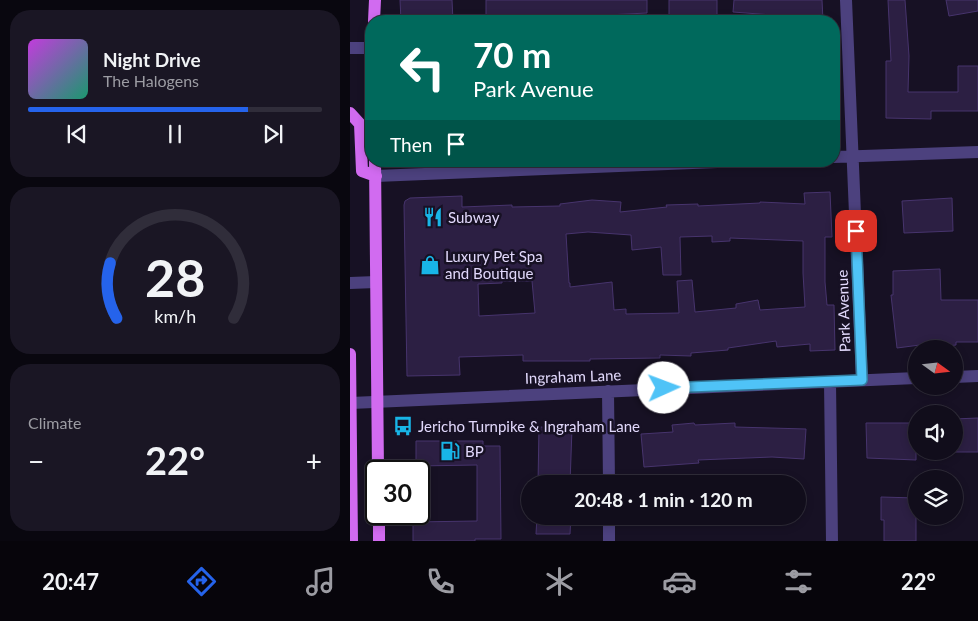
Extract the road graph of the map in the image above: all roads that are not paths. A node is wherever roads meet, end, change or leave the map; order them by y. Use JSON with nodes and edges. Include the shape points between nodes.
{"nodes":[{"id":1,"x":375,"y":0,"type":"edge"},
{"id":2,"x":846,"y":0,"type":"edge"},
{"id":3,"x":374,"y":15,"type":"edge"},
{"id":4,"x":350,"y":48,"type":"edge"},
{"id":5,"x":365,"y":48,"type":"edge"},
{"id":6,"x":350,"y":113,"type":"edge"},
{"id":7,"x":978,"y":152,"type":"edge"},
{"id":8,"x":853,"y":157,"type":"junction"},
{"id":9,"x":840,"y":158,"type":"edge"},
{"id":10,"x":375,"y":167,"type":"edge"},
{"id":11,"x":596,"y":167,"type":"edge"},
{"id":12,"x":376,"y":176,"type":"junction"},
{"id":13,"x":350,"y":282,"type":"edge"},
{"id":14,"x":376,"y":282,"type":"junction"},
{"id":15,"x":350,"y":354,"type":"edge"},
{"id":16,"x":978,"y":376,"type":"edge"},
{"id":17,"x":963,"y":377,"type":"edge"},
{"id":18,"x":908,"y":378,"type":"edge"},
{"id":19,"x":862,"y":380,"type":"junction"},
{"id":20,"x":830,"y":382,"type":"junction"},
{"id":21,"x":608,"y":390,"type":"junction"},
{"id":22,"x":377,"y":401,"type":"junction"},
{"id":23,"x":351,"y":403,"type":"edge"},
{"id":24,"x":378,"y":460,"type":"edge"},
{"id":25,"x":609,"y":475,"type":"edge"},
{"id":26,"x":379,"y":525,"type":"edge"},
{"id":27,"x":609,"y":525,"type":"edge"},
{"id":28,"x":352,"y":541,"type":"edge"},
{"id":29,"x":379,"y":541,"type":"edge"},
{"id":30,"x":609,"y":541,"type":"edge"},
{"id":31,"x":832,"y":541,"type":"edge"}],
"edges":[{"from":1,"to":3,"type":"main road"},
{"from":2,"to":8,"type":"street","name":"Park Avenue"},
{"from":4,"to":5,"type":"street"},
{"from":6,"to":12,"type":"main road","via":[[360,124],[362,170]]},
{"from":7,"to":8,"type":"street"},
{"from":8,"to":9,"type":"street"},
{"from":8,"to":19,"type":"street","name":"Park Avenue"},
{"from":10,"to":12,"type":"main road"},
{"from":11,"to":12,"type":"street"},
{"from":12,"to":14,"type":"main road"},
{"from":13,"to":14,"type":"street"},
{"from":14,"to":22,"type":"main road"},
{"from":15,"to":23,"type":"main road"},
{"from":16,"to":17,"type":"street"},
{"from":18,"to":19,"type":"street","name":"Ingraham Lane"},
{"from":19,"to":20,"type":"street","name":"Ingraham Lane"},
{"from":20,"to":21,"type":"street","name":"Ingraham Lane"},
{"from":20,"to":31,"type":"street"},
{"from":21,"to":22,"type":"street","name":"Ingraham Lane"},
{"from":21,"to":25,"type":"street"},
{"from":22,"to":23,"type":"street","name":"Ingraham Lane"},
{"from":22,"to":24,"type":"main road"},
{"from":23,"to":28,"type":"main road"},
{"from":26,"to":29,"type":"main road"},
{"from":27,"to":30,"type":"street"}]}
